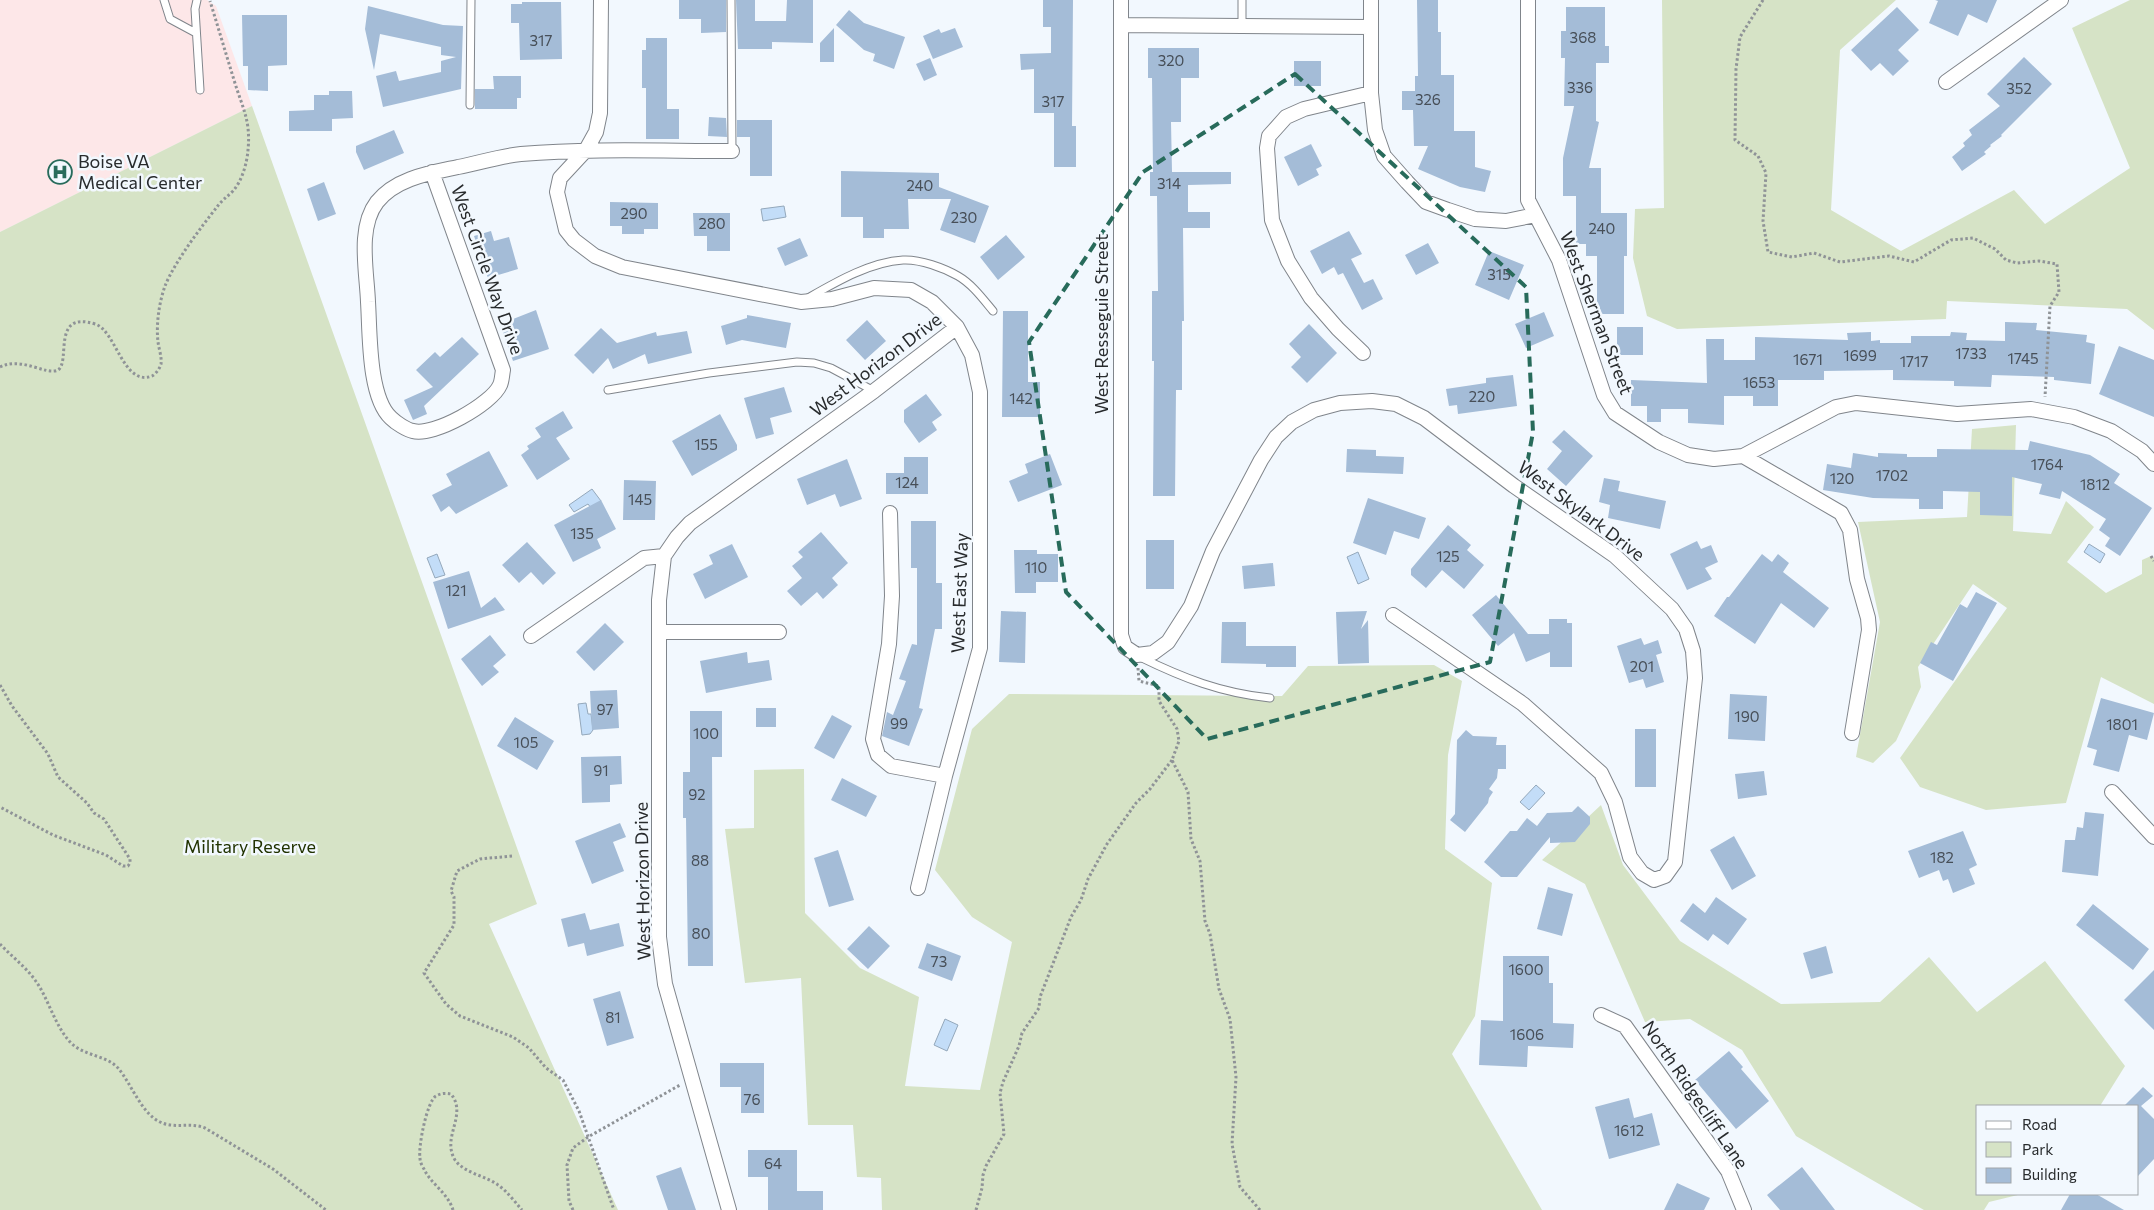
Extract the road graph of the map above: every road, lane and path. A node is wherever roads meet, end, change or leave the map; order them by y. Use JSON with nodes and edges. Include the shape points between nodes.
{"nodes":[{"id":1,"x":164,"y":0,"type":"edge"},
{"id":2,"x":197,"y":0,"type":"edge"},
{"id":3,"x":210,"y":0,"type":"edge"},
{"id":4,"x":471,"y":0,"type":"edge"},
{"id":5,"x":601,"y":0,"type":"edge"},
{"id":6,"x":731,"y":0,"type":"edge"},
{"id":7,"x":1121,"y":0,"type":"edge"},
{"id":8,"x":1242,"y":0,"type":"edge"},
{"id":9,"x":1372,"y":0,"type":"edge"},
{"id":10,"x":1528,"y":0,"type":"edge"},
{"id":11,"x":1763,"y":0,"type":"edge"},
{"id":12,"x":2061,"y":0,"type":"edge"},
{"id":13,"x":1121,"y":25,"type":"junction"},
{"id":14,"x":1242,"y":27,"type":"junction"},
{"id":15,"x":1372,"y":27,"type":"junction"},
{"id":16,"x":196,"y":33,"type":"junction"},
{"id":17,"x":1946,"y":82,"type":"dead end"},
{"id":18,"x":200,"y":90,"type":"dead end"},
{"id":19,"x":1372,"y":93,"type":"junction"},
{"id":20,"x":470,"y":105,"type":"dead end"},
{"id":21,"x":586,"y":150,"type":"junction"},
{"id":22,"x":732,"y":151,"type":"joint"},
{"id":23,"x":432,"y":172,"type":"junction"},
{"id":24,"x":1536,"y":215,"type":"junction"},
{"id":25,"x":801,"y":302,"type":"junction"},
{"id":26,"x":993,"y":311,"type":"dead end"},
{"id":27,"x":958,"y":327,"type":"junction"},
{"id":28,"x":1363,"y":353,"type":"dead end"},
{"id":29,"x":0,"y":367,"type":"edge"},
{"id":30,"x":608,"y":390,"type":"dead end"},
{"id":31,"x":874,"y":391,"type":"junction"},
{"id":32,"x":2045,"y":398,"type":"dead end"},
{"id":33,"x":1742,"y":456,"type":"junction"},
{"id":34,"x":2154,"y":464,"type":"edge"},
{"id":35,"x":890,"y":513,"type":"dead end"},
{"id":36,"x":664,"y":556,"type":"junction"},
{"id":37,"x":2151,"y":556,"type":"dead end"},
{"id":38,"x":2154,"y":561,"type":"edge"},
{"id":39,"x":1394,"y":615,"type":"dead end"},
{"id":40,"x":659,"y":632,"type":"junction"},
{"id":41,"x":779,"y":632,"type":"dead end"},
{"id":42,"x":530,"y":636,"type":"dead end"},
{"id":43,"x":1137,"y":655,"type":"junction"},
{"id":44,"x":0,"y":685,"type":"edge"},
{"id":45,"x":1270,"y":698,"type":"dead end"},
{"id":46,"x":1852,"y":734,"type":"dead end"},
{"id":47,"x":1172,"y":760,"type":"junction"},
{"id":48,"x":945,"y":776,"type":"junction"},
{"id":49,"x":2112,"y":792,"type":"dead end"},
{"id":50,"x":0,"y":807,"type":"edge"},
{"id":51,"x":2154,"y":837,"type":"edge"},
{"id":52,"x":512,"y":856,"type":"dead end"},
{"id":53,"x":918,"y":888,"type":"dead end"},
{"id":54,"x":0,"y":944,"type":"edge"},
{"id":55,"x":1601,"y":1015,"type":"dead end"},
{"id":56,"x":691,"y":1078,"type":"junction"},
{"id":57,"x":588,"y":1137,"type":"junction"},
{"id":58,"x":326,"y":1210,"type":"edge"},
{"id":59,"x":453,"y":1210,"type":"edge"},
{"id":60,"x":522,"y":1210,"type":"edge"},
{"id":61,"x":573,"y":1210,"type":"edge"},
{"id":62,"x":614,"y":1210,"type":"edge"},
{"id":63,"x":729,"y":1210,"type":"edge"},
{"id":64,"x":976,"y":1210,"type":"edge"},
{"id":65,"x":1260,"y":1210,"type":"edge"},
{"id":66,"x":1744,"y":1210,"type":"edge"}],
"edges":[{"from":1,"to":16,"type":"lane","via":[[170,19]]},
{"from":2,"to":16,"type":"lane"},
{"from":3,"to":29,"type":"path","via":[[246,112],[248,150],[245,170],[234,190],[220,202],[204,224],[166,285],[159,308],[158,339],[162,364],[153,376],[133,373],[103,328],[88,322],[74,324],[68,330],[58,370],[50,371],[17,362]]},
{"from":4,"to":20,"type":"lane"},
{"from":5,"to":21,"type":"street","name":"West Horizon Drive","via":[[600,113],[596,132]]},
{"from":6,"to":22,"type":"lane"},
{"from":7,"to":13,"type":"street","name":"West Resseguie Street"},
{"from":8,"to":14,"type":"lane"},
{"from":9,"to":15,"type":"street"},
{"from":10,"to":24,"type":"street","name":"West Sherman Street","via":[[1528,200]]},
{"from":11,"to":32,"type":"path","via":[[1740,37],[1735,140],[1758,156],[1766,173],[1763,221],[1768,252],[1792,257],[1814,253],[1840,262],[1889,256],[1914,262],[1951,240],[1972,238],[1995,249],[2006,260],[2057,264],[2059,292],[2050,306]]},
{"from":12,"to":17,"type":"street"},
{"from":13,"to":14,"type":"street"},
{"from":13,"to":43,"type":"street","name":"West Resseguie Street","via":[[1121,635],[1125,647]]},
{"from":14,"to":15,"type":"street"},
{"from":15,"to":19,"type":"street"},
{"from":16,"to":18,"type":"lane"},
{"from":19,"to":24,"type":"street","via":[[1375,130],[1384,156],[1426,202],[1476,219],[1506,222]]},
{"from":19,"to":28,"type":"street","via":[[1304,109],[1286,117],[1270,136],[1268,148],[1272,220],[1288,261],[1311,298]]},
{"from":21,"to":22,"type":"street","name":"West Circle Way Drive"},
{"from":21,"to":23,"type":"street","name":"West Circle Way Drive","via":[[519,154]]},
{"from":21,"to":25,"type":"street","name":"West Horizon Drive","via":[[560,178],[557,192],[566,230],[595,256],[622,266]]},
{"from":23,"to":23,"type":"street","name":"West Circle Way Drive","via":[[392,186],[376,203],[368,222],[365,243],[371,364],[377,389],[386,413],[414,432],[441,428],[476,409],[500,386],[503,370]]},
{"from":24,"to":33,"type":"street","name":"West Sherman Street","via":[[1559,260],[1604,395],[1615,412],[1659,442],[1688,455],[1714,459]]},
{"from":25,"to":26,"type":"lane","via":[[872,267],[904,260],[929,264],[959,276]]},
{"from":25,"to":27,"type":"street","name":"West Horizon Drive","via":[[832,299],[874,288],[911,290],[932,302]]},
{"from":27,"to":31,"type":"street","name":"West Horizon Drive"},
{"from":27,"to":48,"type":"street","name":"West East Way","via":[[972,355],[980,392],[980,648]]},
{"from":30,"to":31,"type":"lane","via":[[797,362],[832,368]]},
{"from":31,"to":36,"type":"street","name":"West Horizon Drive","via":[[690,523]]},
{"from":33,"to":34,"type":"street","via":[[1836,407],[1856,403],[1957,414],[2031,409],[2074,417],[2111,431],[2142,451]]},
{"from":33,"to":46,"type":"street","via":[[1841,513],[1850,530],[1869,630]]},
{"from":35,"to":48,"type":"street","via":[[892,596],[889,644],[874,739],[878,755],[891,766]]},
{"from":36,"to":40,"type":"street","name":"West Horizon Drive"},
{"from":36,"to":42,"type":"street","via":[[644,558]]},
{"from":37,"to":38,"type":"path"},
{"from":39,"to":43,"type":"street","name":"West Skylark Drive","via":[[1523,704],[1602,774],[1615,802],[1630,857],[1642,873],[1654,880],[1665,876],[1675,862],[1695,678],[1693,651],[1686,629],[1672,609],[1615,556],[1514,486],[1436,426],[1396,404],[1372,401],[1340,403],[1314,410],[1292,422],[1276,437],[1260,460],[1213,551],[1191,606],[1168,642],[1153,653]]},
{"from":40,"to":41,"type":"street"},
{"from":40,"to":56,"type":"street","name":"West Horizon Drive","via":[[659,937],[666,984]]},
{"from":43,"to":45,"type":"lane","via":[[1184,678],[1245,696]]},
{"from":43,"to":47,"type":"path","via":[[1138,682],[1159,686],[1159,701],[1177,729],[1179,742]]},
{"from":44,"to":50,"type":"path","via":[[48,754],[58,777],[104,819],[130,863],[123,866],[106,855],[53,835]]},
{"from":47,"to":64,"type":"path","via":[[1107,844],[1071,917],[1040,997],[1039,1008],[1022,1033],[1003,1082],[1000,1093],[1004,1134],[986,1166]]},
{"from":47,"to":65,"type":"path","via":[[1188,792],[1191,839],[1200,861],[1205,920],[1219,989],[1230,1019],[1236,1077],[1232,1144],[1240,1187]]},
{"from":48,"to":53,"type":"street","name":"West East Way"},
{"from":49,"to":51,"type":"street"},
{"from":52,"to":57,"type":"path","via":[[480,859],[457,871],[451,892],[454,897],[454,925],[424,972],[446,1004],[460,1016],[512,1037],[529,1048],[546,1068],[563,1080],[580,1111]]},
{"from":54,"to":58,"type":"path","via":[[36,980],[72,1044],[119,1069],[136,1097],[158,1122],[206,1128],[273,1169]]},
{"from":55,"to":66,"type":"street","name":"North Ridgecliff Lane","via":[[1625,1026],[1728,1171]]},
{"from":56,"to":57,"type":"path"},
{"from":56,"to":63,"type":"street","name":"West Horizon Drive"},
{"from":57,"to":61,"type":"path","via":[[573,1148],[568,1158],[569,1201]]},
{"from":57,"to":62,"type":"path"},
{"from":59,"to":60,"type":"path","via":[[447,1198],[424,1172],[420,1158],[429,1105],[435,1096],[444,1093],[455,1098],[457,1109],[450,1140],[454,1158],[459,1164],[500,1186]]}]}
